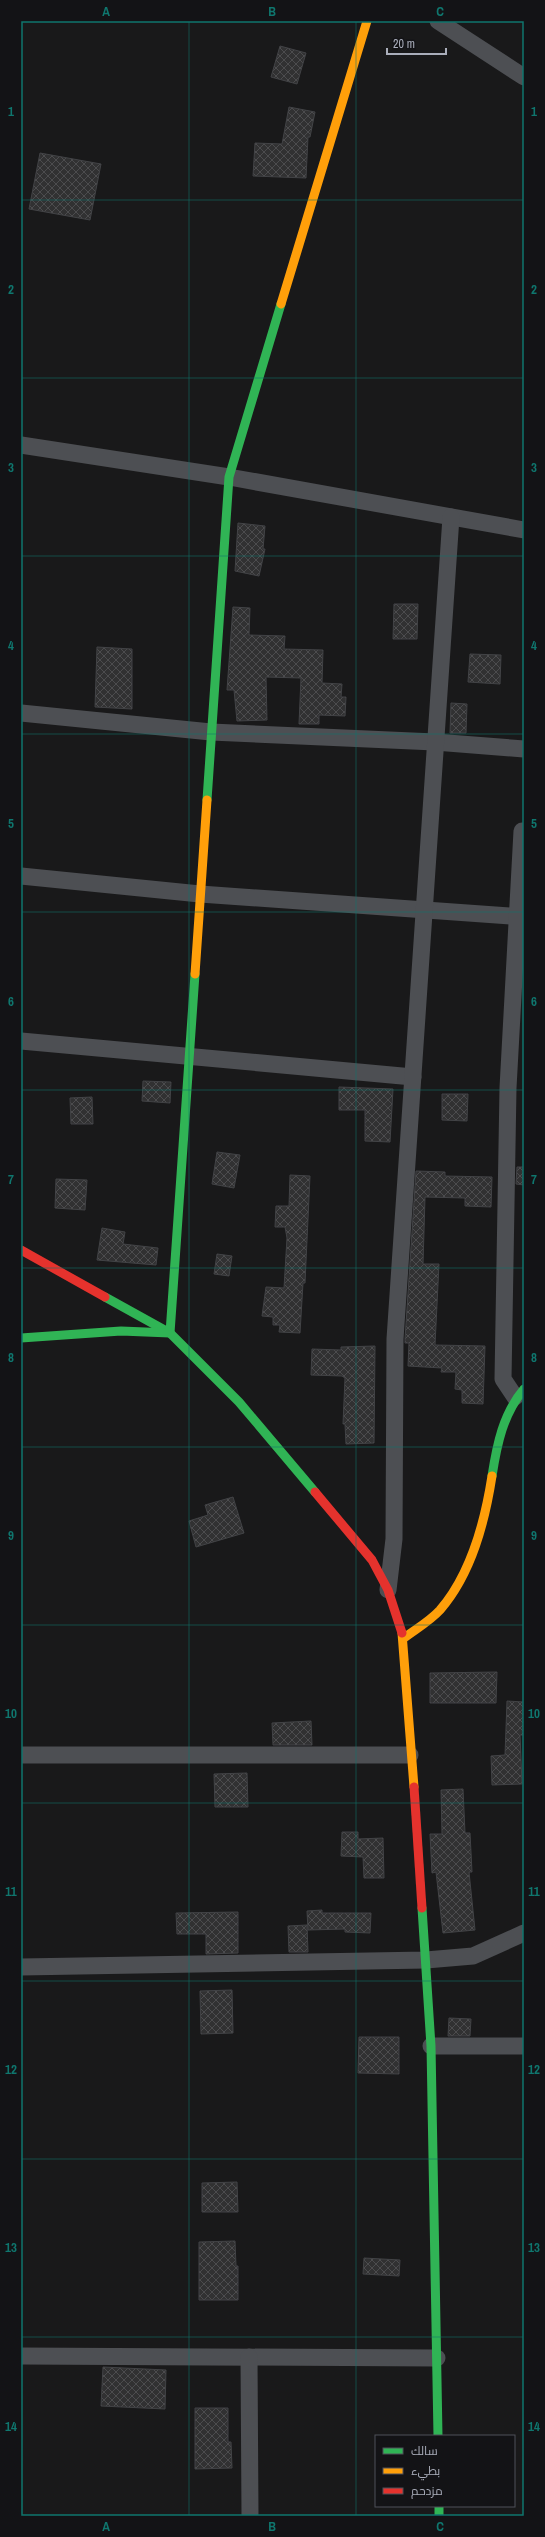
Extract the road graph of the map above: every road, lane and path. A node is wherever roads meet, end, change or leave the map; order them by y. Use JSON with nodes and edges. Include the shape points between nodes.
{"nodes":[{"id":1,"x":366,"y":21,"type":"edge"},
{"id":2,"x":438,"y":21,"type":"edge"},
{"id":3,"x":524,"y":78,"type":"edge"},
{"id":4,"x":21,"y":445,"type":"edge"},
{"id":5,"x":228,"y":477,"type":"junction"},
{"id":6,"x":451,"y":517,"type":"junction"},
{"id":7,"x":524,"y":530,"type":"edge"},
{"id":8,"x":21,"y":713,"type":"edge"},
{"id":9,"x":211,"y":732,"type":"junction"},
{"id":10,"x":436,"y":742,"type":"junction"},
{"id":11,"x":524,"y":749,"type":"edge"},
{"id":12,"x":522,"y":831,"type":"dead end"},
{"id":13,"x":21,"y":876,"type":"edge"},
{"id":14,"x":200,"y":894,"type":"junction"},
{"id":15,"x":424,"y":909,"type":"junction"},
{"id":16,"x":521,"y":917,"type":"edge"},
{"id":17,"x":21,"y":1041,"type":"edge"},
{"id":18,"x":189,"y":1057,"type":"junction"},
{"id":19,"x":413,"y":1077,"type":"junction"},
{"id":20,"x":21,"y":1250,"type":"edge"},
{"id":21,"x":170,"y":1334,"type":"junction"},
{"id":22,"x":21,"y":1338,"type":"edge"},
{"id":23,"x":520,"y":1393,"type":"edge"},
{"id":24,"x":388,"y":1590,"type":"junction"},
{"id":25,"x":404,"y":1638,"type":"junction"},
{"id":26,"x":21,"y":1755,"type":"edge"},
{"id":27,"x":410,"y":1755,"type":"junction"},
{"id":28,"x":524,"y":1933,"type":"edge"},
{"id":29,"x":426,"y":1960,"type":"junction"},
{"id":30,"x":21,"y":1967,"type":"edge"},
{"id":31,"x":431,"y":2046,"type":"junction"},
{"id":32,"x":524,"y":2046,"type":"edge"},
{"id":33,"x":21,"y":2356,"type":"edge"},
{"id":34,"x":249,"y":2357,"type":"junction"},
{"id":35,"x":437,"y":2358,"type":"junction"},
{"id":36,"x":438,"y":2435,"type":"edge"},
{"id":37,"x":250,"y":2516,"type":"edge"}],
"edges":[{"from":1,"to":5,"type":"street"},
{"from":2,"to":3,"type":"street"},
{"from":4,"to":5,"type":"street"},
{"from":5,"to":6,"type":"street"},
{"from":5,"to":9,"type":"street"},
{"from":6,"to":7,"type":"street"},
{"from":6,"to":10,"type":"street"},
{"from":8,"to":9,"type":"street"},
{"from":9,"to":10,"type":"street"},
{"from":9,"to":14,"type":"street"},
{"from":10,"to":11,"type":"street"},
{"from":10,"to":15,"type":"street"},
{"from":12,"to":16,"type":"street"},
{"from":13,"to":14,"type":"street"},
{"from":14,"to":15,"type":"street"},
{"from":14,"to":18,"type":"street"},
{"from":15,"to":16,"type":"street"},
{"from":15,"to":19,"type":"street"},
{"from":16,"to":23,"type":"street","via":[[508,1088],[503,1379]]},
{"from":17,"to":18,"type":"street"},
{"from":18,"to":19,"type":"street"},
{"from":18,"to":21,"type":"street"},
{"from":19,"to":24,"type":"street","via":[[395,1339],[394,1539]]},
{"from":20,"to":21,"type":"street"},
{"from":21,"to":22,"type":"street","via":[[121,1331]]},
{"from":21,"to":24,"type":"street","via":[[244,1408],[372,1560]]},
{"from":23,"to":25,"type":"street","via":[[504,1421],[482,1526],[469,1559],[440,1609]]},
{"from":24,"to":25,"type":"street"},
{"from":25,"to":27,"type":"street"},
{"from":26,"to":27,"type":"street"},
{"from":27,"to":29,"type":"street"},
{"from":28,"to":29,"type":"street","via":[[473,1956]]},
{"from":29,"to":30,"type":"street"},
{"from":29,"to":31,"type":"street"},
{"from":31,"to":32,"type":"street"},
{"from":31,"to":35,"type":"street"},
{"from":33,"to":34,"type":"street"},
{"from":34,"to":35,"type":"street"},
{"from":34,"to":37,"type":"street"},
{"from":35,"to":36,"type":"street"}]}
